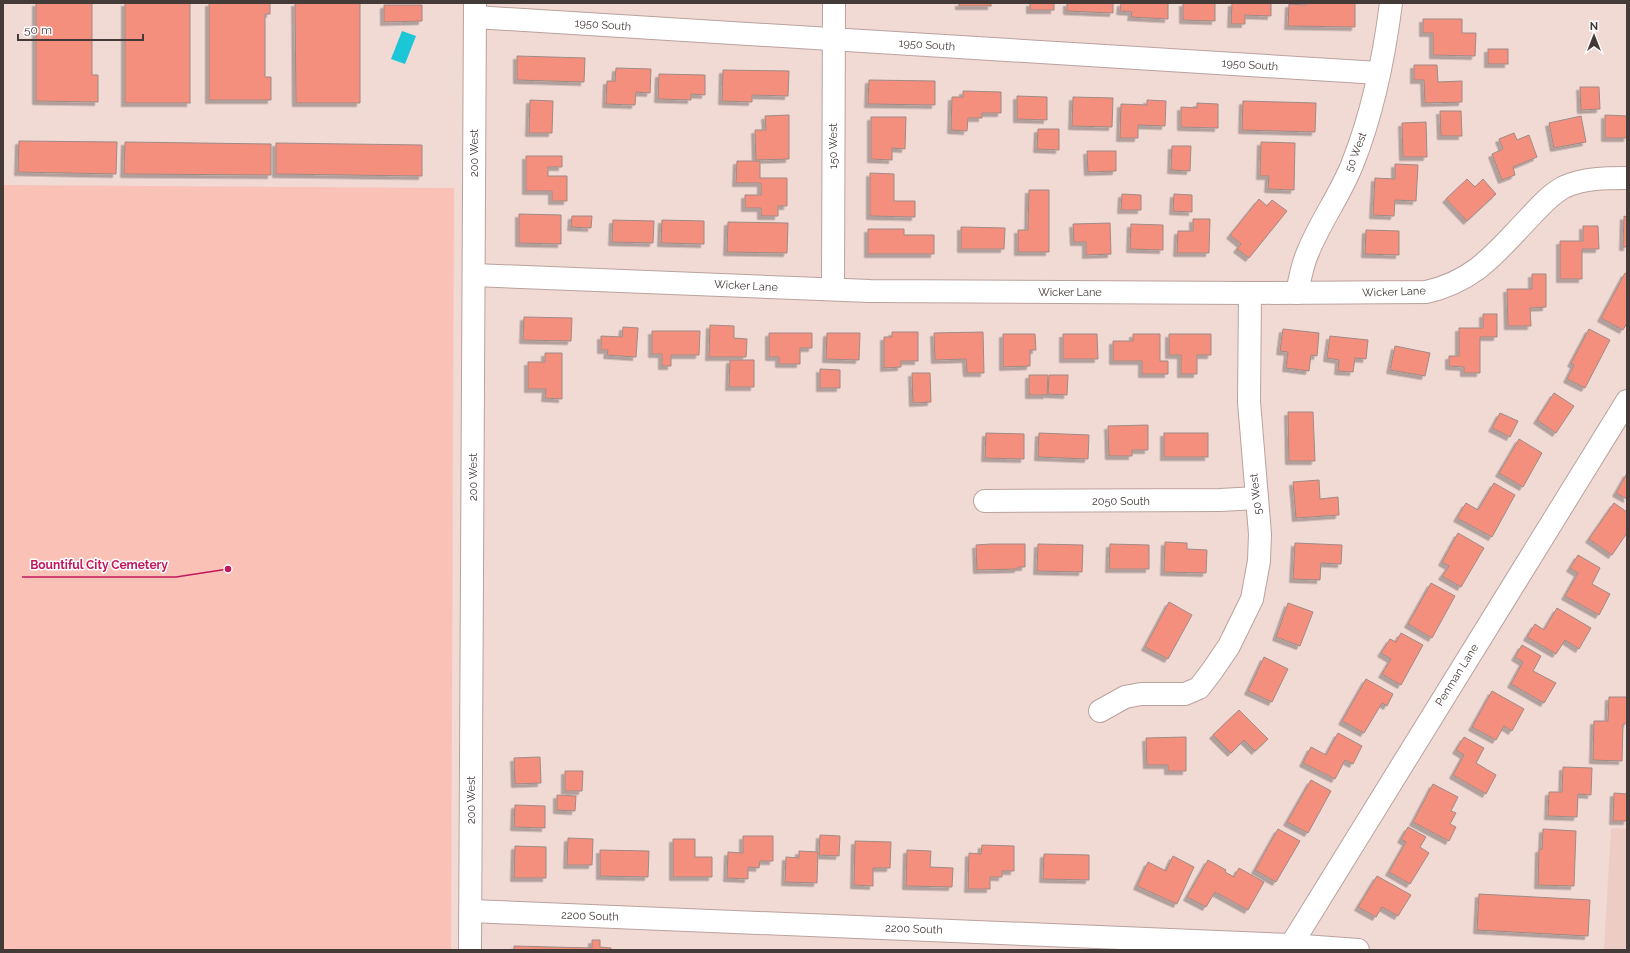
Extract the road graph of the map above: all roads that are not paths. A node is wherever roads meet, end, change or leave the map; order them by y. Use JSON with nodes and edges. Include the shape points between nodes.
{"nodes":[{"id":1,"x":834,"y":3,"type":"edge"},
{"id":2,"x":1391,"y":3,"type":"edge"},
{"id":3,"x":475,"y":10,"type":"edge"},
{"id":4,"x":834,"y":39,"type":"junction"},
{"id":5,"x":1379,"y":73,"type":"junction"},
{"id":6,"x":1627,"y":178,"type":"edge"},
{"id":7,"x":474,"y":275,"type":"junction"},
{"id":8,"x":833,"y":289,"type":"junction"},
{"id":9,"x":1250,"y":293,"type":"junction"},
{"id":10,"x":1297,"y":293,"type":"junction"},
{"id":11,"x":1627,"y":401,"type":"edge"},
{"id":12,"x":1257,"y":498,"type":"junction"},
{"id":13,"x":985,"y":501,"type":"dead end"},
{"id":14,"x":1100,"y":712,"type":"dead end"},
{"id":15,"x":471,"y":911,"type":"junction"},
{"id":16,"x":1289,"y":947,"type":"edge"},
{"id":17,"x":470,"y":950,"type":"edge"},
{"id":18,"x":1358,"y":950,"type":"edge"}],
"edges":[{"from":1,"to":4,"type":"street","name":"150 West"},
{"from":2,"to":5,"type":"street","name":"50 West"},
{"from":3,"to":4,"type":"street","name":"1950 South"},
{"from":3,"to":7,"type":"street","name":"200 West"},
{"from":4,"to":5,"type":"street","name":"1950 South"},
{"from":4,"to":8,"type":"street","name":"150 West"},
{"from":5,"to":10,"type":"street","name":"50 West","via":[[1373,104],[1352,166],[1308,251]]},
{"from":6,"to":10,"type":"street","name":"Wicker Lane","via":[[1586,180],[1564,188],[1543,202],[1481,266],[1450,285],[1426,292]]},
{"from":7,"to":8,"type":"street","name":"Wicker Lane"},
{"from":7,"to":15,"type":"street","name":"200 West"},
{"from":8,"to":9,"type":"street","name":"Wicker Lane"},
{"from":9,"to":10,"type":"street","name":"Wicker Lane"},
{"from":9,"to":12,"type":"street","name":"50 West","via":[[1249,402]]},
{"from":11,"to":16,"type":"street","name":"Penman Lane"},
{"from":12,"to":13,"type":"street","name":"2050 South"},
{"from":12,"to":14,"type":"street","name":"50 West","via":[[1259,561],[1252,599],[1229,646],[1204,682],[1199,688],[1185,694],[1141,694],[1125,697]]},
{"from":15,"to":16,"type":"street","name":"2200 South"},
{"from":15,"to":17,"type":"street","name":"200 West"},
{"from":16,"to":18,"type":"street","name":"2200 South"}]}
